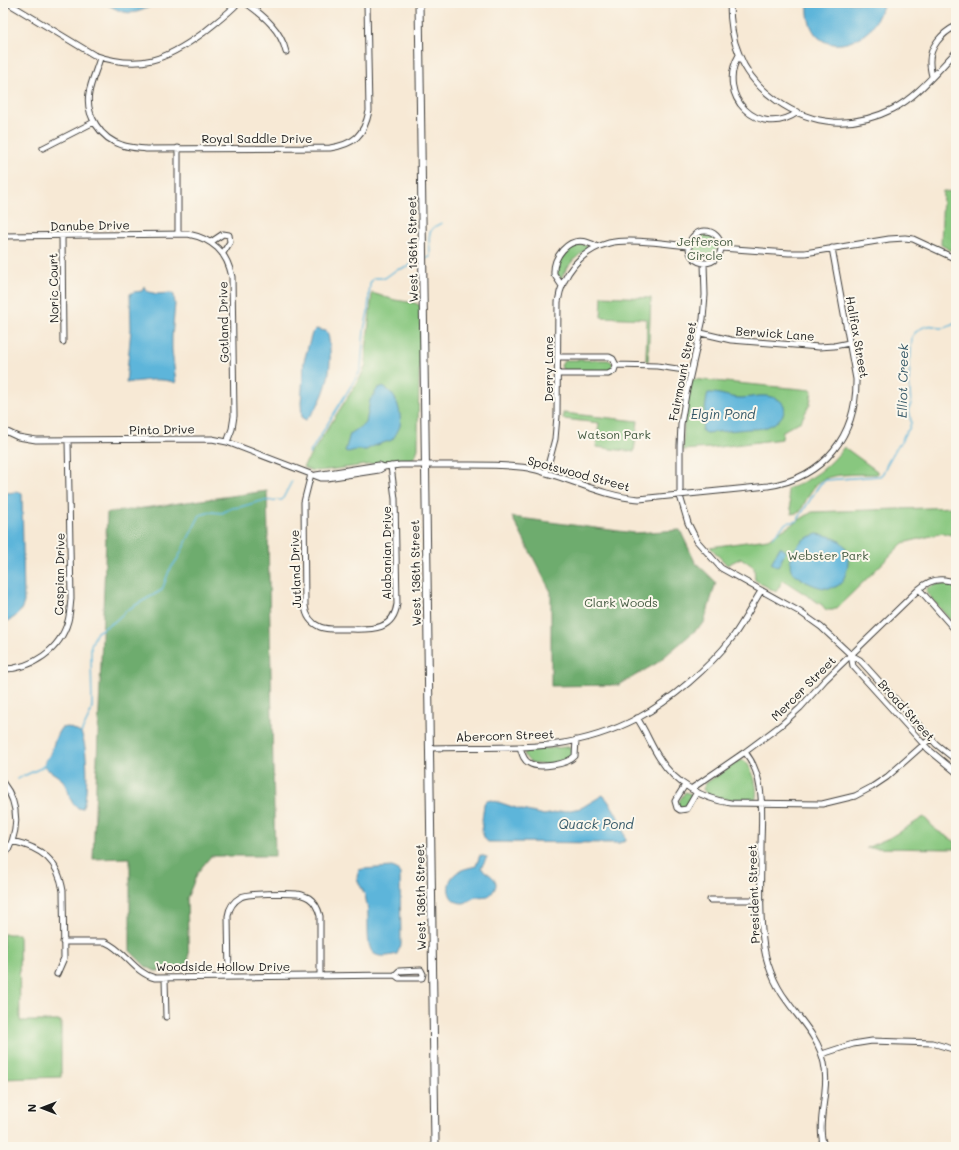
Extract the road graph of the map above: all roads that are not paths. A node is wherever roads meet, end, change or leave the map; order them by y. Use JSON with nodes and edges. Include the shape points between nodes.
{"nodes":[{"id":1,"x":8,"y":3,"type":"edge"},
{"id":2,"x":238,"y":3,"type":"edge"},
{"id":3,"x":246,"y":3,"type":"edge"},
{"id":4,"x":367,"y":3,"type":"edge"},
{"id":5,"x":419,"y":3,"type":"edge"},
{"id":6,"x":730,"y":3,"type":"edge"},
{"id":7,"x":956,"y":26,"type":"edge"},
{"id":8,"x":286,"y":52,"type":"dead end"},
{"id":9,"x":956,"y":52,"type":"edge"},
{"id":10,"x":739,"y":55,"type":"junction"},
{"id":11,"x":100,"y":58,"type":"junction"},
{"id":12,"x":932,"y":76,"type":"junction"},
{"id":13,"x":798,"y":112,"type":"junction"},
{"id":14,"x":94,"y":122,"type":"junction"},
{"id":15,"x":43,"y":148,"type":"dead end"},
{"id":16,"x":178,"y":148,"type":"junction"},
{"id":17,"x":178,"y":234,"type":"junction"},
{"id":18,"x":62,"y":235,"type":"junction"},
{"id":19,"x":3,"y":236,"type":"edge"},
{"id":20,"x":211,"y":242,"type":"junction"},
{"id":21,"x":689,"y":246,"type":"junction"},
{"id":22,"x":597,"y":247,"type":"junction"},
{"id":23,"x":721,"y":248,"type":"junction"},
{"id":24,"x":832,"y":248,"type":"junction"},
{"id":25,"x":223,"y":253,"type":"junction"},
{"id":26,"x":956,"y":259,"type":"edge"},
{"id":27,"x":704,"y":263,"type":"junction"},
{"id":28,"x":562,"y":286,"type":"junction"},
{"id":29,"x":700,"y":333,"type":"junction"},
{"id":30,"x":63,"y":342,"type":"dead end"},
{"id":31,"x":849,"y":343,"type":"junction"},
{"id":32,"x":558,"y":356,"type":"junction"},
{"id":33,"x":616,"y":366,"type":"junction"},
{"id":34,"x":691,"y":370,"type":"junction"},
{"id":35,"x":558,"y":374,"type":"junction"},
{"id":36,"x":3,"y":430,"type":"edge"},
{"id":37,"x":68,"y":440,"type":"junction"},
{"id":38,"x":227,"y":442,"type":"junction"},
{"id":39,"x":425,"y":465,"type":"junction"},
{"id":40,"x":391,"y":466,"type":"junction"},
{"id":41,"x":546,"y":473,"type":"junction"},
{"id":42,"x":314,"y":475,"type":"junction"},
{"id":43,"x":680,"y":496,"type":"junction"},
{"id":44,"x":956,"y":583,"type":"edge"},
{"id":45,"x":919,"y":589,"type":"junction"},
{"id":46,"x":761,"y":591,"type":"junction"},
{"id":47,"x":350,"y":629,"type":"joint"},
{"id":48,"x":956,"y":631,"type":"edge"},
{"id":49,"x":851,"y":655,"type":"junction"},
{"id":50,"x":3,"y":669,"type":"edge"},
{"id":51,"x":637,"y":718,"type":"junction"},
{"id":52,"x":931,"y":738,"type":"junction"},
{"id":53,"x":576,"y":740,"type":"junction"},
{"id":54,"x":924,"y":744,"type":"junction"},
{"id":55,"x":520,"y":747,"type":"junction"},
{"id":56,"x":429,"y":748,"type":"junction"},
{"id":57,"x":745,"y":752,"type":"junction"},
{"id":58,"x":956,"y":760,"type":"edge"},
{"id":59,"x":956,"y":772,"type":"edge"},
{"id":60,"x":3,"y":783,"type":"edge"},
{"id":61,"x":685,"y":785,"type":"junction"},
{"id":62,"x":691,"y":789,"type":"junction"},
{"id":63,"x":697,"y":792,"type":"junction"},
{"id":64,"x":762,"y":804,"type":"junction"},
{"id":65,"x":12,"y":841,"type":"junction"},
{"id":66,"x":3,"y":858,"type":"edge"},
{"id":67,"x":710,"y":900,"type":"dead end"},
{"id":68,"x":761,"y":900,"type":"junction"},
{"id":69,"x":63,"y":942,"type":"junction"},
{"id":70,"x":57,"y":974,"type":"dead end"},
{"id":71,"x":432,"y":974,"type":"junction"},
{"id":72,"x":320,"y":976,"type":"junction"},
{"id":73,"x":229,"y":977,"type":"junction"},
{"id":74,"x":165,"y":979,"type":"junction"},
{"id":75,"x":166,"y":1017,"type":"dead end"},
{"id":76,"x":956,"y":1050,"type":"edge"},
{"id":77,"x":822,"y":1054,"type":"junction"},
{"id":78,"x":824,"y":1144,"type":"edge"},
{"id":79,"x":435,"y":1146,"type":"edge"},
{"id":80,"x":819,"y":1147,"type":"edge"}],
"edges":[{"from":1,"to":11,"type":"street"},
{"from":2,"to":11,"type":"street","via":[[223,18],[168,55],[138,63]]},
{"from":3,"to":8,"type":"street","via":[[259,12],[282,37]]},
{"from":4,"to":16,"type":"street","name":"Royal Saddle Drive","via":[[369,111],[364,129],[352,142],[330,148]]},
{"from":5,"to":39,"type":"street","name":"West 136th Street"},
{"from":6,"to":10,"type":"street","via":[[731,24]]},
{"from":7,"to":12,"type":"street","via":[[944,32],[932,50]]},
{"from":9,"to":12,"type":"street"},
{"from":10,"to":13,"type":"street","via":[[762,88],[780,103]]},
{"from":10,"to":13,"type":"street","via":[[732,69],[732,85],[736,98],[746,110],[760,118],[776,121],[789,118]]},
{"from":11,"to":14,"type":"street","name":"Royal Saddle Drive","via":[[89,93],[90,113]]},
{"from":12,"to":13,"type":"street","via":[[893,109],[863,119],[833,122]]},
{"from":14,"to":15,"type":"street"},
{"from":14,"to":16,"type":"street","name":"Royal Saddle Drive","via":[[107,137],[121,145],[138,148]]},
{"from":16,"to":17,"type":"street"},
{"from":17,"to":18,"type":"street","name":"Danube Drive"},
{"from":17,"to":20,"type":"street","name":"Gotland Drive","via":[[202,237]]},
{"from":18,"to":19,"type":"street","name":"Danube Drive"},
{"from":18,"to":30,"type":"street","name":"Noric Court"},
{"from":20,"to":25,"type":"street","name":"Gotland Drive"},
{"from":20,"to":25,"type":"street","via":[[225,233],[229,235],[230,242]]},
{"from":21,"to":22,"type":"street","via":[[620,241]]},
{"from":21,"to":23,"type":"street","via":[[692,237],[707,231],[716,235]]},
{"from":21,"to":27,"type":"street","via":[[693,258]]},
{"from":22,"to":28,"type":"street","name":"Derry Lane","via":[[572,267]]},
{"from":22,"to":28,"type":"street","via":[[587,242],[576,242],[560,252],[554,265],[554,274]]},
{"from":23,"to":24,"type":"street","via":[[789,253]]},
{"from":23,"to":27,"type":"street","via":[[717,258]]},
{"from":24,"to":26,"type":"street","via":[[889,238],[905,238],[913,239]]},
{"from":24,"to":31,"type":"street","name":"Halifax Street"},
{"from":25,"to":38,"type":"street","name":"Gotland Drive","via":[[232,277],[234,416]]},
{"from":27,"to":29,"type":"street","name":"Fairmount Street","via":[[705,301]]},
{"from":28,"to":32,"type":"street","name":"Derry Lane","via":[[558,309]]},
{"from":29,"to":31,"type":"street","name":"Berwick Lane","via":[[731,340],[819,347]]},
{"from":29,"to":34,"type":"street","name":"Fairmount Street"},
{"from":31,"to":43,"type":"street","name":"Halifax Street","via":[[856,378],[853,411],[844,435],[824,461],[810,472],[779,485]]},
{"from":32,"to":33,"type":"street","via":[[609,357]]},
{"from":32,"to":35,"type":"street","name":"Derry Lane"},
{"from":33,"to":34,"type":"street","via":[[657,366]]},
{"from":33,"to":35,"type":"street","via":[[614,371],[608,374]]},
{"from":34,"to":43,"type":"street","name":"Fairmount Street","via":[[681,424]]},
{"from":35,"to":41,"type":"street","name":"Derry Lane","via":[[557,427]]},
{"from":36,"to":37,"type":"street","name":"Pinto Drive","via":[[18,438]]},
{"from":37,"to":38,"type":"street","name":"Pinto Drive","via":[[204,438]]},
{"from":37,"to":50,"type":"street","name":"Caspian Drive","via":[[68,620],[60,639],[47,653],[20,667]]},
{"from":38,"to":42,"type":"street","name":"Pinto Drive"},
{"from":39,"to":40,"type":"street","name":"Pinto Drive"},
{"from":39,"to":41,"type":"street","name":"Spotswood Street","via":[[498,465]]},
{"from":39,"to":56,"type":"street","name":"West 136th Street"},
{"from":40,"to":42,"type":"street","name":"Pinto Drive","via":[[327,478]]},
{"from":40,"to":47,"type":"street","name":"Alabanian Drive","via":[[395,499],[395,614],[390,621],[378,628]]},
{"from":41,"to":43,"type":"street","name":"Spotswood Street","via":[[628,498]]},
{"from":42,"to":47,"type":"street","name":"Jutland Drive","via":[[304,502],[306,614],[319,627]]},
{"from":43,"to":46,"type":"street","name":"Fairmount Street","via":[[688,523],[704,551],[721,568]]},
{"from":44,"to":45,"type":"street","name":"Mercer Street","via":[[935,580],[925,583]]},
{"from":45,"to":48,"type":"street"},
{"from":45,"to":49,"type":"street","name":"Mercer Street"},
{"from":46,"to":49,"type":"street","name":"Broad Street","via":[[800,612],[821,627]]},
{"from":46,"to":51,"type":"street","name":"Abercorn Street","via":[[740,627],[713,660],[675,693]]},
{"from":49,"to":52,"type":"street","name":"Broad Street","via":[[860,660]]},
{"from":49,"to":54,"type":"street","name":"Broad Street","via":[[853,666]]},
{"from":49,"to":57,"type":"street","name":"Mercer Street","via":[[786,721]]},
{"from":51,"to":53,"type":"street","name":"Abercorn Street","via":[[602,733]]},
{"from":51,"to":61,"type":"street","via":[[660,760],[671,774]]},
{"from":52,"to":54,"type":"street"},
{"from":52,"to":58,"type":"street","name":"Broad Street"},
{"from":53,"to":55,"type":"street","name":"Abercorn Street"},
{"from":53,"to":55,"type":"street","via":[[576,752],[572,760],[553,765],[531,764],[525,760]]},
{"from":54,"to":59,"type":"street","name":"Broad Street"},
{"from":54,"to":64,"type":"street","via":[[887,777],[855,796],[822,804]]},
{"from":55,"to":56,"type":"street","name":"Abercorn Street"},
{"from":56,"to":71,"type":"street","name":"West 136th Street"},
{"from":57,"to":62,"type":"street","name":"Mercer Street"},
{"from":57,"to":64,"type":"street","name":"President Street","via":[[757,775]]},
{"from":60,"to":65,"type":"street","via":[[14,808],[16,826]]},
{"from":61,"to":62,"type":"street"},
{"from":61,"to":63,"type":"street","via":[[676,801],[680,810],[689,806]]},
{"from":62,"to":63,"type":"street"},
{"from":63,"to":64,"type":"street","via":[[722,802]]},
{"from":64,"to":68,"type":"street","name":"President Street"},
{"from":65,"to":66,"type":"street"},
{"from":65,"to":69,"type":"street","via":[[35,848],[55,866],[63,891]]},
{"from":67,"to":68,"type":"street"},
{"from":68,"to":77,"type":"street","name":"President Street","via":[[763,942],[772,975],[782,994],[811,1032]]},
{"from":69,"to":70,"type":"street","via":[[64,958]]},
{"from":69,"to":74,"type":"street","name":"Woodside Hollow Drive","via":[[105,942],[118,948],[142,973]]},
{"from":71,"to":72,"type":"street","name":"Woodside Hollow Drive","via":[[423,974],[420,970],[399,971],[395,975]]},
{"from":71,"to":79,"type":"street","name":"West 136th Street"},
{"from":72,"to":73,"type":"street","name":"Woodside Hollow Drive"},
{"from":72,"to":73,"type":"street","via":[[319,910],[303,895],[289,894],[244,895],[231,906],[228,916]]},
{"from":73,"to":74,"type":"street","name":"Woodside Hollow Drive"},
{"from":74,"to":75,"type":"street"},
{"from":76,"to":77,"type":"street","via":[[927,1042],[872,1041]]},
{"from":77,"to":78,"type":"street","name":"President Street","via":[[826,1081],[822,1121]]},
{"from":78,"to":80,"type":"street","name":"President Street"}]}
